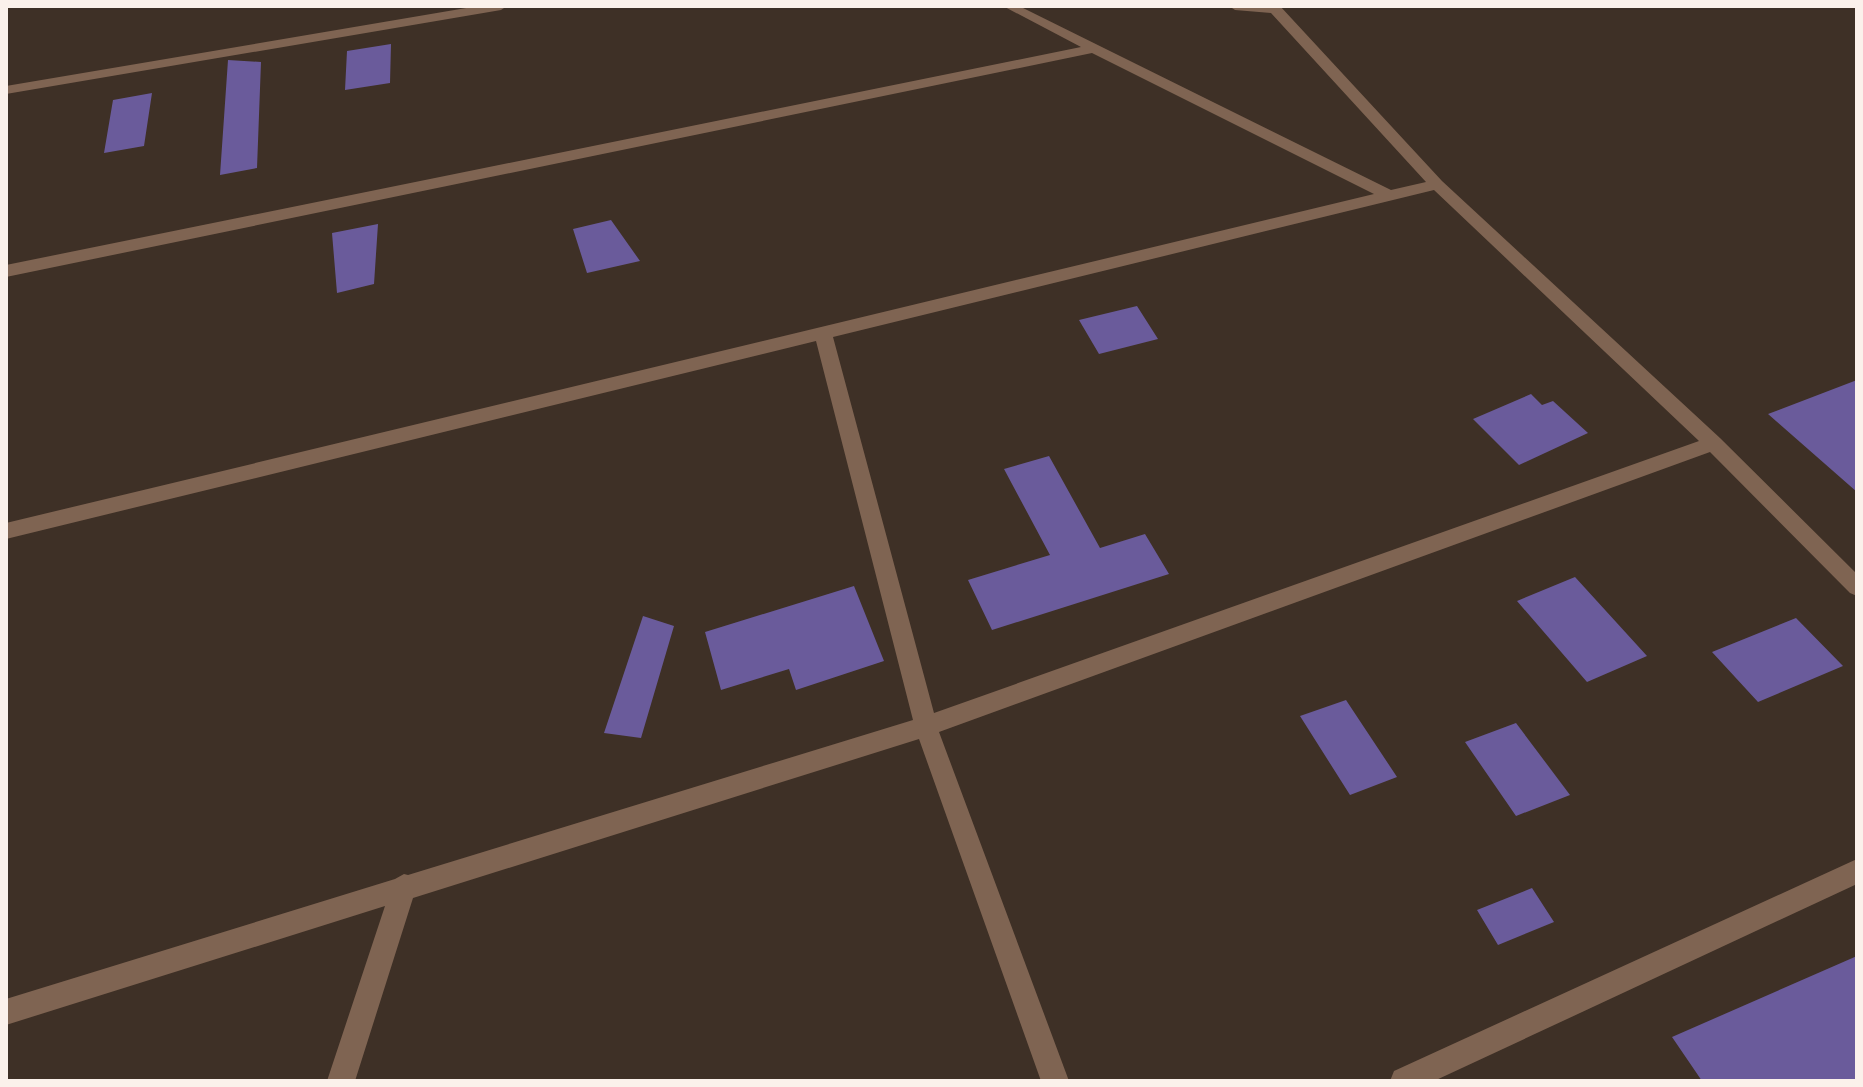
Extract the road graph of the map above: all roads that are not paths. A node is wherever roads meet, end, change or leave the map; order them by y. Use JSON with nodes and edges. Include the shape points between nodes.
{"nodes":[{"id":1,"x":501,"y":6,"type":"edge"},
{"id":2,"x":1009,"y":6,"type":"edge"},
{"id":3,"x":1235,"y":6,"type":"edge"},
{"id":4,"x":1096,"y":48,"type":"junction"},
{"id":5,"x":6,"y":90,"type":"edge"},
{"id":6,"x":1437,"y":184,"type":"junction"},
{"id":7,"x":1390,"y":196,"type":"junction"},
{"id":8,"x":6,"y":271,"type":"edge"},
{"id":9,"x":823,"y":333,"type":"junction"},
{"id":10,"x":1713,"y":443,"type":"junction"},
{"id":11,"x":6,"y":531,"type":"edge"},
{"id":12,"x":1857,"y":587,"type":"edge"},
{"id":13,"x":926,"y":726,"type":"junction"},
{"id":14,"x":1857,"y":871,"type":"edge"},
{"id":15,"x":404,"y":886,"type":"junction"},
{"id":16,"x":6,"y":1012,"type":"edge"},
{"id":17,"x":341,"y":1081,"type":"edge"},
{"id":18,"x":1055,"y":1081,"type":"edge"},
{"id":19,"x":1404,"y":1081,"type":"edge"}],
"edges":[{"from":1,"to":5,"type":"street"},
{"from":2,"to":4,"type":"street"},
{"from":3,"to":6,"type":"street","via":[[1275,9]]},
{"from":4,"to":7,"type":"street"},
{"from":4,"to":8,"type":"street"},
{"from":6,"to":7,"type":"street"},
{"from":6,"to":10,"type":"street"},
{"from":7,"to":9,"type":"street"},
{"from":9,"to":11,"type":"street"},
{"from":9,"to":13,"type":"street"},
{"from":10,"to":12,"type":"street"},
{"from":10,"to":13,"type":"street"},
{"from":13,"to":15,"type":"street"},
{"from":13,"to":18,"type":"street"},
{"from":14,"to":19,"type":"street"},
{"from":15,"to":16,"type":"street"},
{"from":15,"to":17,"type":"street"}]}
